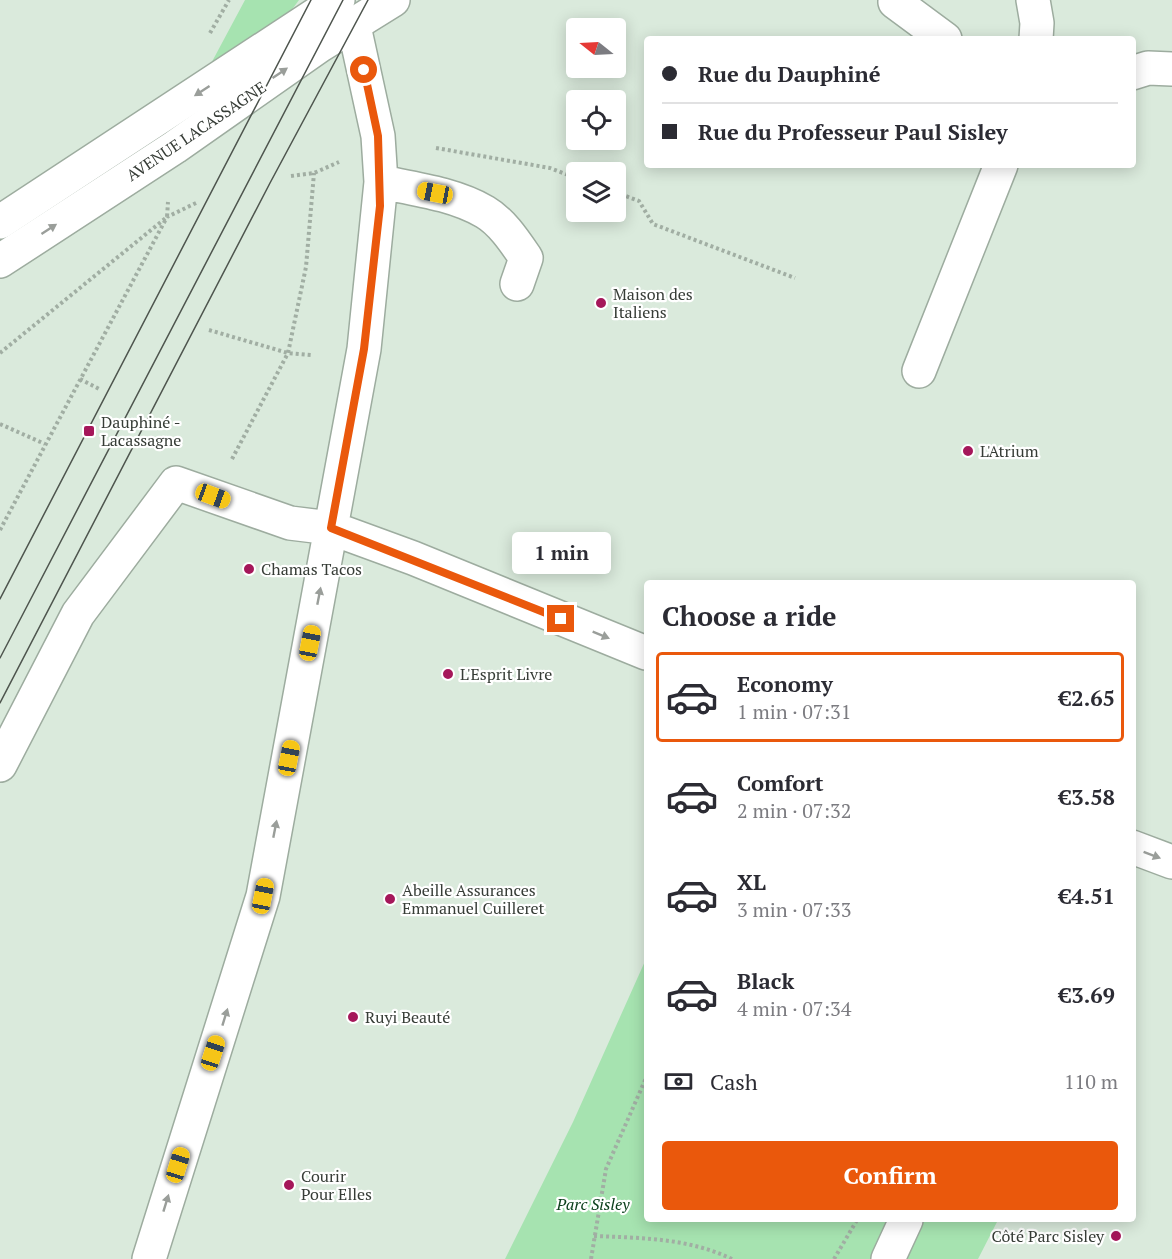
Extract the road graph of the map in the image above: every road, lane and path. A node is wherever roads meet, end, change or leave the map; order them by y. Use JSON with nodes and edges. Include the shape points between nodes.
{"nodes":[{"id":1,"x":393,"y":0,"type":"edge"},
{"id":2,"x":896,"y":0,"type":"edge"},
{"id":3,"x":1033,"y":0,"type":"edge"},
{"id":4,"x":346,"y":9,"type":"edge"},
{"id":5,"x":941,"y":36,"type":"edge"},
{"id":6,"x":1036,"y":36,"type":"edge"},
{"id":7,"x":1172,"y":69,"type":"edge"},
{"id":8,"x":1136,"y":72,"type":"edge"},
{"id":9,"x":436,"y":148,"type":"dead end"},
{"id":10,"x":341,"y":161,"type":"dead end"},
{"id":11,"x":1000,"y":168,"type":"edge"},
{"id":12,"x":314,"y":173,"type":"junction"},
{"id":13,"x":566,"y":174,"type":"edge"},
{"id":14,"x":291,"y":176,"type":"dead end"},
{"id":15,"x":381,"y":182,"type":"junction"},
{"id":16,"x":169,"y":193,"type":"dead end"},
{"id":17,"x":626,"y":196,"type":"edge"},
{"id":18,"x":198,"y":202,"type":"dead end"},
{"id":19,"x":167,"y":217,"type":"junction"},
{"id":20,"x":0,"y":222,"type":"edge"},
{"id":21,"x":0,"y":261,"type":"edge"},
{"id":22,"x":795,"y":279,"type":"dead end"},
{"id":23,"x":517,"y":284,"type":"dead end"},
{"id":24,"x":209,"y":330,"type":"dead end"},
{"id":25,"x":0,"y":352,"type":"edge"},
{"id":26,"x":288,"y":353,"type":"junction"},
{"id":27,"x":311,"y":355,"type":"dead end"},
{"id":28,"x":919,"y":371,"type":"dead end"},
{"id":29,"x":80,"y":379,"type":"junction"},
{"id":30,"x":101,"y":390,"type":"dead end"},
{"id":31,"x":0,"y":424,"type":"edge"},
{"id":32,"x":45,"y":444,"type":"junction"},
{"id":33,"x":213,"y":496,"type":"junction"},
{"id":34,"x":331,"y":528,"type":"junction"},
{"id":35,"x":0,"y":530,"type":"edge"},
{"id":36,"x":644,"y":652,"type":"edge"},
{"id":37,"x":0,"y":765,"type":"edge"},
{"id":38,"x":1136,"y":848,"type":"edge"},
{"id":39,"x":1172,"y":862,"type":"edge"},
{"id":40,"x":644,"y":1083,"type":"edge"},
{"id":41,"x":856,"y":1222,"type":"edge"},
{"id":42,"x":905,"y":1222,"type":"edge"},
{"id":43,"x":594,"y":1236,"type":"junction"},
{"id":44,"x":148,"y":1259,"type":"edge"},
{"id":45,"x":591,"y":1259,"type":"edge"},
{"id":46,"x":732,"y":1259,"type":"edge"},
{"id":47,"x":834,"y":1259,"type":"edge"},
{"id":48,"x":888,"y":1259,"type":"edge"}],
"edges":[{"from":1,"to":4,"type":"street","name":"AVENUE LACASSAGNE"},
{"from":2,"to":5,"type":"street"},
{"from":3,"to":6,"type":"street"},
{"from":4,"to":15,"type":"street","via":[[378,136]]},
{"from":4,"to":20,"type":"street","name":"AVENUE LACASSAGNE","one_way":true},
{"from":21,"to":4,"type":"street","name":"AVENUE LACASSAGNE","one_way":true,"via":[[175,147],[319,46]]},
{"from":7,"to":8,"type":"street"},
{"from":9,"to":13,"type":"path"},
{"from":10,"to":12,"type":"path"},
{"from":11,"to":28,"type":"street"},
{"from":12,"to":14,"type":"path"},
{"from":12,"to":26,"type":"path","via":[[306,267]]},
{"from":15,"to":23,"type":"street","via":[[435,193],[486,213],[526,258]]},
{"from":15,"to":34,"type":"street","via":[[364,349]]},
{"from":16,"to":19,"type":"path"},
{"from":17,"to":22,"type":"path","via":[[639,201],[653,224]]},
{"from":18,"to":19,"type":"path"},
{"from":19,"to":25,"type":"path"},
{"from":19,"to":29,"type":"path"},
{"from":24,"to":26,"type":"path"},
{"from":26,"to":27,"type":"path"},
{"from":26,"to":33,"type":"path"},
{"from":29,"to":30,"type":"path"},
{"from":29,"to":32,"type":"path"},
{"from":31,"to":32,"type":"path"},
{"from":32,"to":35,"type":"path"},
{"from":33,"to":34,"type":"street","via":[[290,523]]},
{"from":33,"to":37,"type":"street","via":[[176,483],[78,614]]},
{"from":34,"to":36,"type":"street","one_way":true},
{"from":44,"to":34,"type":"street","one_way":true,"via":[[263,896]]},
{"from":38,"to":39,"type":"street","one_way":true},
{"from":40,"to":43,"type":"path","via":[[606,1169]]},
{"from":41,"to":47,"type":"path"},
{"from":42,"to":48,"type":"street"},
{"from":43,"to":45,"type":"path"},
{"from":43,"to":46,"type":"path","via":[[699,1245]]}]}
